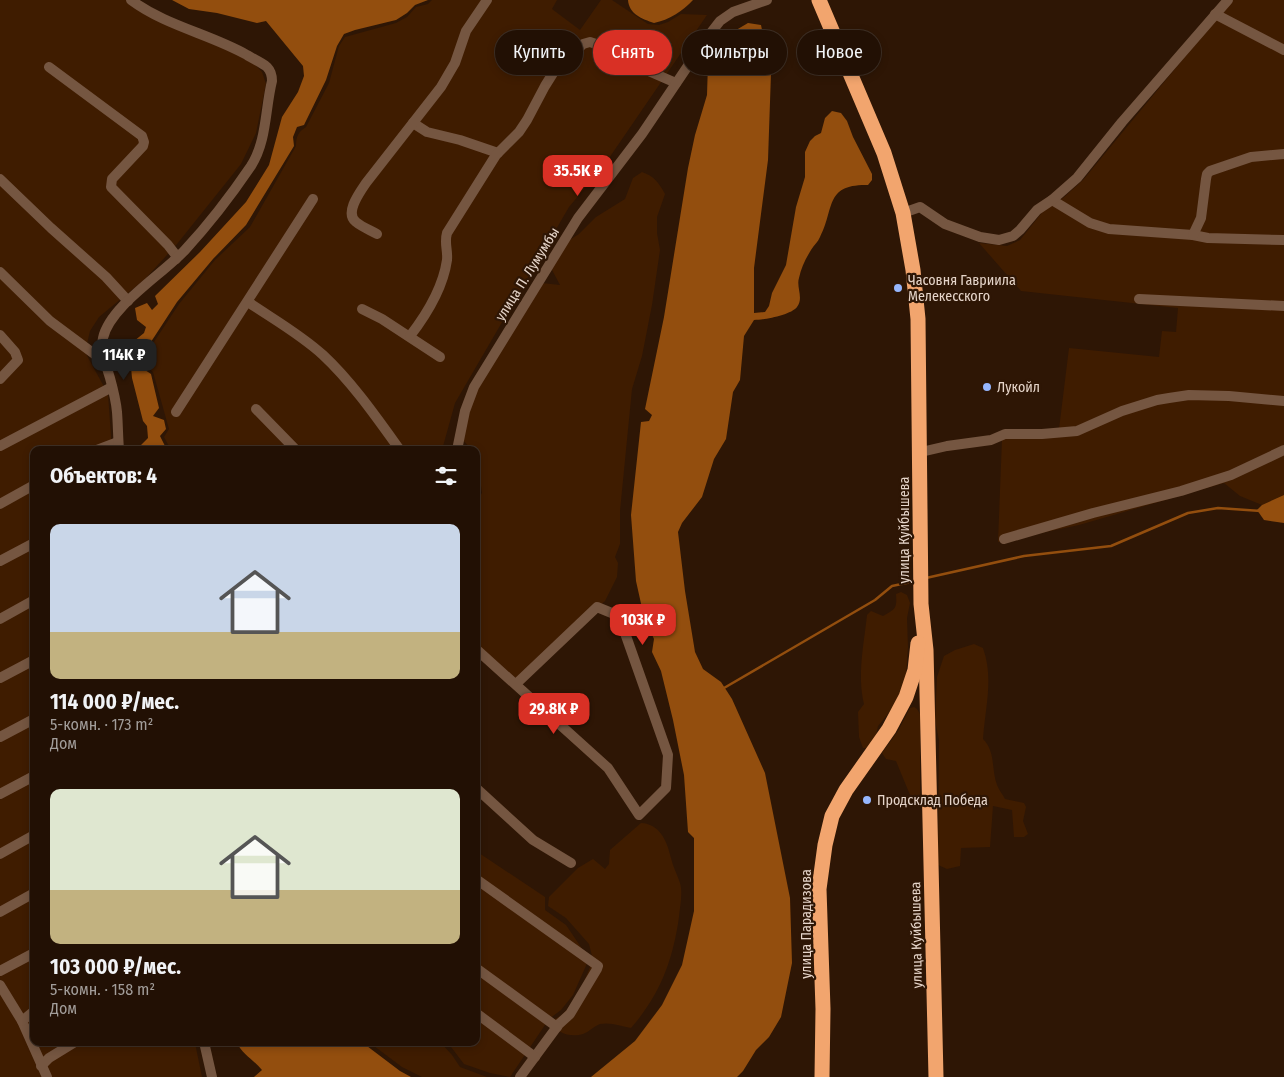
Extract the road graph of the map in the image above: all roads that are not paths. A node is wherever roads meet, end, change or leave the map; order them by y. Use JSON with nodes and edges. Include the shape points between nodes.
{"nodes":[{"id":1,"x":132,"y":0,"type":"edge"},
{"id":2,"x":487,"y":0,"type":"edge"},
{"id":3,"x":767,"y":0,"type":"edge"},
{"id":4,"x":819,"y":0,"type":"edge"},
{"id":5,"x":1228,"y":0,"type":"edge"},
{"id":6,"x":1215,"y":14,"type":"junction"},
{"id":7,"x":1284,"y":50,"type":"edge"},
{"id":8,"x":48,"y":68,"type":"dead end"},
{"id":9,"x":676,"y":83,"type":"junction"},
{"id":10,"x":413,"y":123,"type":"junction"},
{"id":11,"x":498,"y":153,"type":"junction"},
{"id":12,"x":1284,"y":154,"type":"edge"},
{"id":13,"x":0,"y":179,"type":"edge"},
{"id":14,"x":313,"y":199,"type":"dead end"},
{"id":15,"x":1052,"y":200,"type":"junction"},
{"id":16,"x":904,"y":213,"type":"junction"},
{"id":17,"x":377,"y":234,"type":"dead end"},
{"id":18,"x":1193,"y":235,"type":"junction"},
{"id":19,"x":1284,"y":240,"type":"edge"},
{"id":20,"x":176,"y":259,"type":"junction"},
{"id":21,"x":0,"y":272,"type":"edge"},
{"id":22,"x":1139,"y":300,"type":"dead end"},
{"id":23,"x":128,"y":301,"type":"junction"},
{"id":24,"x":248,"y":302,"type":"junction"},
{"id":25,"x":1284,"y":306,"type":"edge"},
{"id":26,"x":362,"y":309,"type":"dead end"},
{"id":27,"x":0,"y":335,"type":"edge"},
{"id":28,"x":410,"y":336,"type":"junction"},
{"id":29,"x":440,"y":357,"type":"dead end"},
{"id":30,"x":105,"y":362,"type":"junction"},
{"id":31,"x":0,"y":378,"type":"edge"},
{"id":32,"x":112,"y":387,"type":"junction"},
{"id":33,"x":1284,"y":401,"type":"edge"},
{"id":34,"x":256,"y":409,"type":"dead end"},
{"id":35,"x":176,"y":412,"type":"dead end"},
{"id":36,"x":0,"y":446,"type":"edge"},
{"id":37,"x":119,"y":446,"type":"edge"},
{"id":38,"x":292,"y":446,"type":"edge"},
{"id":39,"x":397,"y":446,"type":"edge"},
{"id":40,"x":459,"y":446,"type":"edge"},
{"id":41,"x":1284,"y":450,"type":"edge"},
{"id":42,"x":920,"y":452,"type":"junction"},
{"id":43,"x":30,"y":487,"type":"edge"},
{"id":44,"x":0,"y":504,"type":"edge"},
{"id":45,"x":1004,"y":539,"type":"dead end"},
{"id":46,"x":30,"y":545,"type":"edge"},
{"id":47,"x":0,"y":561,"type":"edge"},
{"id":48,"x":30,"y":602,"type":"edge"},
{"id":49,"x":921,"y":609,"type":"junction"},
{"id":50,"x":0,"y":619,"type":"edge"},
{"id":51,"x":480,"y":652,"type":"edge"},
{"id":52,"x":30,"y":662,"type":"edge"},
{"id":53,"x":0,"y":678,"type":"edge"},
{"id":54,"x":516,"y":684,"type":"junction"},
{"id":55,"x":30,"y":721,"type":"edge"},
{"id":56,"x":0,"y":737,"type":"edge"},
{"id":57,"x":30,"y":778,"type":"edge"},
{"id":58,"x":480,"y":792,"type":"edge"},
{"id":59,"x":0,"y":794,"type":"edge"},
{"id":60,"x":30,"y":837,"type":"edge"},
{"id":61,"x":0,"y":854,"type":"edge"},
{"id":62,"x":571,"y":863,"type":"dead end"},
{"id":63,"x":480,"y":882,"type":"edge"},
{"id":64,"x":30,"y":895,"type":"edge"},
{"id":65,"x":0,"y":912,"type":"edge"},
{"id":66,"x":30,"y":954,"type":"edge"},
{"id":67,"x":0,"y":971,"type":"edge"},
{"id":68,"x":480,"y":971,"type":"edge"},
{"id":69,"x":0,"y":985,"type":"edge"},
{"id":70,"x":30,"y":1014,"type":"edge"},
{"id":71,"x":480,"y":1016,"type":"edge"},
{"id":72,"x":22,"y":1021,"type":"junction"},
{"id":73,"x":557,"y":1027,"type":"junction"},
{"id":74,"x":30,"y":1040,"type":"edge"},
{"id":75,"x":33,"y":1046,"type":"edge"},
{"id":76,"x":68,"y":1046,"type":"edge"},
{"id":77,"x":205,"y":1046,"type":"edge"},
{"id":78,"x":535,"y":1057,"type":"junction"},
{"id":79,"x":41,"y":1066,"type":"junction"},
{"id":80,"x":47,"y":1077,"type":"edge"},
{"id":81,"x":212,"y":1077,"type":"edge"},
{"id":82,"x":520,"y":1077,"type":"edge"},
{"id":83,"x":822,"y":1077,"type":"edge"},
{"id":84,"x":936,"y":1077,"type":"edge"}],
"edges":[{"from":1,"to":20,"type":"street","via":[[159,17],[236,49],[272,74],[257,155],[211,220]]},
{"from":2,"to":10,"type":"street","via":[[466,31],[455,62],[441,87]]},
{"from":3,"to":9,"type":"street","name":"улица П. Лумумбы","via":[[733,12],[720,21]]},
{"from":4,"to":16,"type":"highway","name":"улица Куйбышева","via":[[884,153]]},
{"from":5,"to":6,"type":"street"},
{"from":6,"to":7,"type":"street"},
{"from":6,"to":15,"type":"street","via":[[1077,178]]},
{"from":8,"to":20,"type":"street","via":[[142,136],[143,146],[112,179],[112,187],[168,245]]},
{"from":9,"to":11,"type":"street","via":[[596,44],[583,44],[550,77],[519,132]]},
{"from":9,"to":40,"type":"street","name":"улица П. Лумумбы","via":[[578,218],[474,387],[464,411]]},
{"from":10,"to":11,"type":"street","via":[[428,132]]},
{"from":10,"to":17,"type":"street","via":[[366,183],[351,214],[356,222]]},
{"from":11,"to":28,"type":"street","via":[[447,233],[447,257],[441,280],[429,309]]},
{"from":12,"to":18,"type":"street","via":[[1250,157],[1210,171]]},
{"from":13,"to":23,"type":"street"},
{"from":14,"to":24,"type":"street"},
{"from":15,"to":16,"type":"street","via":[[1037,210],[1013,236],[999,240],[945,224],[920,207]]},
{"from":15,"to":18,"type":"street","via":[[1100,227]]},
{"from":16,"to":42,"type":"highway","name":"улица Куйбышева","via":[[918,319]]},
{"from":18,"to":19,"type":"street"},
{"from":20,"to":23,"type":"street"},
{"from":21,"to":30,"type":"street","via":[[50,321]]},
{"from":22,"to":25,"type":"street"},
{"from":23,"to":30,"type":"street","via":[[113,316],[106,329],[102,348]]},
{"from":24,"to":35,"type":"street"},
{"from":24,"to":39,"type":"street","via":[[323,356]]},
{"from":26,"to":28,"type":"street"},
{"from":27,"to":31,"type":"street","via":[[18,360]]},
{"from":28,"to":29,"type":"street"},
{"from":30,"to":32,"type":"street"},
{"from":32,"to":36,"type":"street"},
{"from":32,"to":37,"type":"street"},
{"from":33,"to":42,"type":"street","via":[[1189,395],[1157,400],[1122,411],[1077,431],[1005,434],[991,440]]},
{"from":34,"to":38,"type":"street"},
{"from":41,"to":45,"type":"street","via":[[1231,475],[1181,491]]},
{"from":42,"to":49,"type":"highway","name":"улица Куйбышева"},
{"from":43,"to":44,"type":"street"},
{"from":46,"to":47,"type":"street"},
{"from":48,"to":50,"type":"street"},
{"from":49,"to":83,"type":"highway","name":"улица Парадизова","via":[[915,670],[906,697],[889,729],[846,790],[832,816],[825,845],[819,889]]},
{"from":49,"to":84,"type":"highway","name":"улица Куйбышева","via":[[926,650]]},
{"from":51,"to":54,"type":"street"},
{"from":52,"to":53,"type":"street"},
{"from":54,"to":54,"type":"street","via":[[608,768],[639,815],[666,788],[668,755],[619,616],[597,608]]},
{"from":55,"to":56,"type":"street"},
{"from":57,"to":59,"type":"street"},
{"from":58,"to":62,"type":"street","via":[[533,840]]},
{"from":60,"to":61,"type":"street"},
{"from":63,"to":73,"type":"street","via":[[598,966],[570,1014]]},
{"from":64,"to":65,"type":"street"},
{"from":66,"to":67,"type":"street"},
{"from":68,"to":73,"type":"street"},
{"from":69,"to":72,"type":"street"},
{"from":70,"to":72,"type":"street"},
{"from":71,"to":78,"type":"street"},
{"from":72,"to":74,"type":"street"},
{"from":73,"to":78,"type":"street"},
{"from":75,"to":79,"type":"street"},
{"from":76,"to":79,"type":"street"},
{"from":77,"to":81,"type":"street"},
{"from":78,"to":82,"type":"street"},
{"from":79,"to":80,"type":"street"}]}
